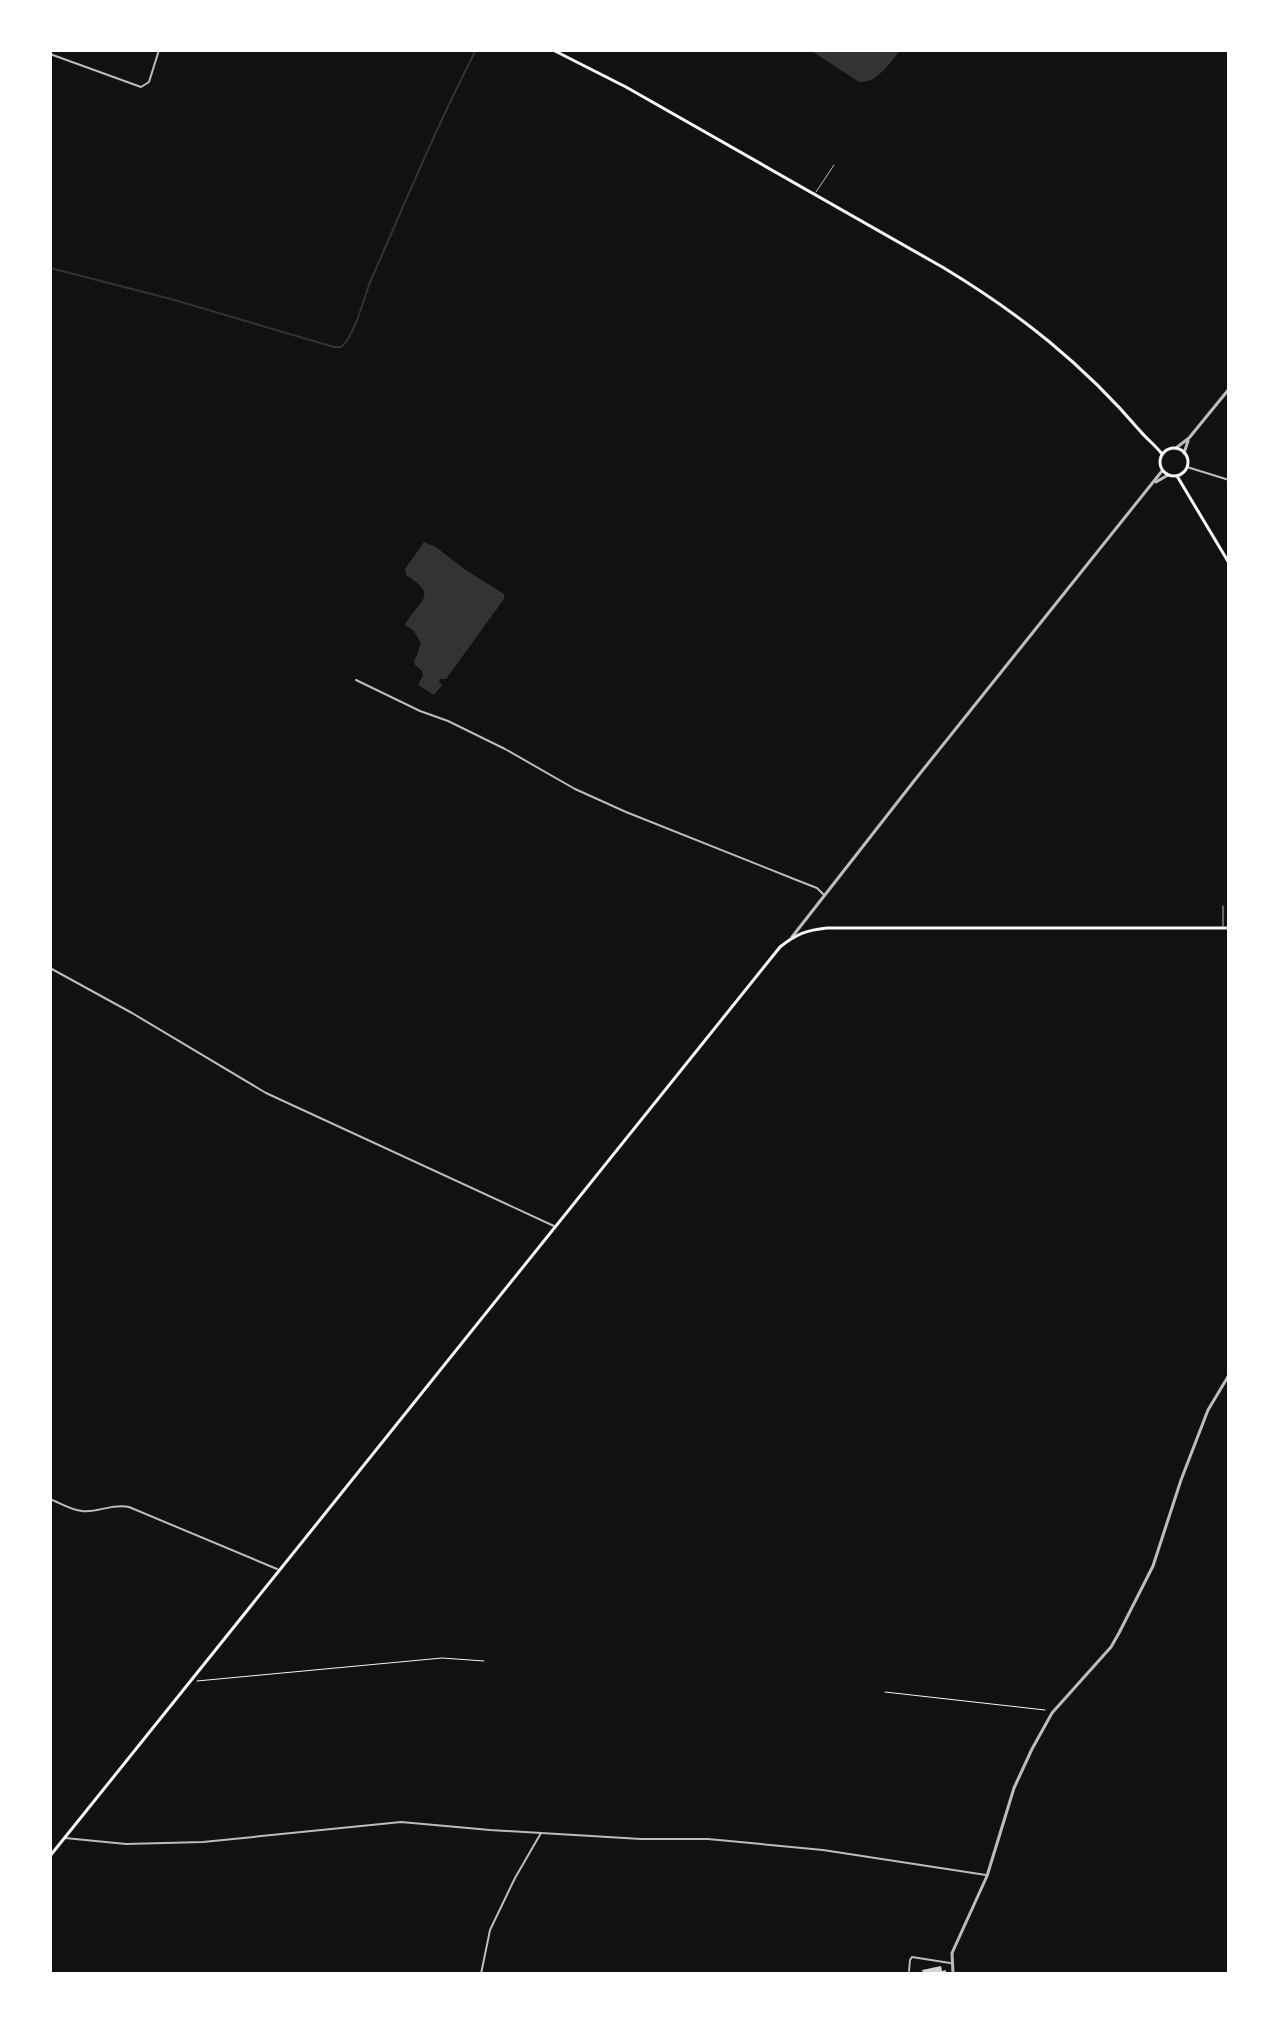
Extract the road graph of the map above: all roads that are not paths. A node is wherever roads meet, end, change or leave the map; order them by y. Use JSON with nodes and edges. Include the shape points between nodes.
{"nodes":[{"id":1,"x":159,"y":50,"type":"edge"},
{"id":2,"x":553,"y":50,"type":"edge"},
{"id":3,"x":50,"y":54,"type":"edge"},
{"id":4,"x":834,"y":165,"type":"dead end"},
{"id":5,"x":814,"y":195,"type":"junction"},
{"id":6,"x":1229,"y":389,"type":"edge"},
{"id":7,"x":1189,"y":438,"type":"junction"},
{"id":8,"x":1176,"y":448,"type":"junction"},
{"id":9,"x":1184,"y":453,"type":"junction"},
{"id":10,"x":1162,"y":454,"type":"junction"},
{"id":11,"x":1187,"y":467,"type":"junction"},
{"id":12,"x":1162,"y":471,"type":"junction"},
{"id":13,"x":1168,"y":475,"type":"junction"},
{"id":14,"x":1177,"y":476,"type":"junction"},
{"id":15,"x":1229,"y":480,"type":"edge"},
{"id":16,"x":1152,"y":484,"type":"junction"},
{"id":17,"x":1229,"y":563,"type":"edge"},
{"id":18,"x":356,"y":680,"type":"dead end"},
{"id":19,"x":824,"y":895,"type":"junction"},
{"id":20,"x":1223,"y":906,"type":"dead end"},
{"id":21,"x":1223,"y":928,"type":"junction"},
{"id":22,"x":1229,"y":928,"type":"edge"},
{"id":23,"x":792,"y":937,"type":"junction"},
{"id":24,"x":50,"y":968,"type":"edge"},
{"id":25,"x":555,"y":1227,"type":"junction"},
{"id":26,"x":1229,"y":1375,"type":"edge"},
{"id":27,"x":50,"y":1499,"type":"edge"},
{"id":28,"x":279,"y":1570,"type":"junction"},
{"id":29,"x":541,"y":1832,"type":"junction"},
{"id":30,"x":64,"y":1838,"type":"junction"},
{"id":31,"x":50,"y":1856,"type":"edge"},
{"id":32,"x":987,"y":1876,"type":"junction"},
{"id":33,"x":952,"y":1963,"type":"junction"},
{"id":34,"x":909,"y":1971,"type":"dead end"},
{"id":35,"x":481,"y":1974,"type":"edge"},
{"id":36,"x":953,"y":1974,"type":"edge"}],
"edges":[{"from":1,"to":3,"type":"street","via":[[149,82],[141,87]]},
{"from":2,"to":5,"type":"main road"},
{"from":4,"to":5,"type":"lane"},
{"from":5,"to":10,"type":"main road","via":[[1017,315],[1111,396]]},
{"from":6,"to":7,"type":"street"},
{"from":7,"to":8,"type":"street"},
{"from":7,"to":9,"type":"street"},
{"from":8,"to":9,"type":"main road"},
{"from":8,"to":10,"type":"main road"},
{"from":9,"to":11,"type":"main road"},
{"from":10,"to":12,"type":"main road"},
{"from":11,"to":14,"type":"main road"},
{"from":11,"to":15,"type":"street"},
{"from":12,"to":13,"type":"main road"},
{"from":12,"to":16,"type":"street"},
{"from":13,"to":14,"type":"main road"},
{"from":13,"to":16,"type":"street"},
{"from":14,"to":17,"type":"main road"},
{"from":16,"to":19,"type":"street"},
{"from":18,"to":19,"type":"street","via":[[448,721],[575,789]]},
{"from":19,"to":23,"type":"street"},
{"from":20,"to":21,"type":"lane"},
{"from":21,"to":22,"type":"main road"},
{"from":21,"to":23,"type":"main road","via":[[827,928]]},
{"from":23,"to":25,"type":"main road"},
{"from":24,"to":25,"type":"street","via":[[266,1093]]},
{"from":25,"to":28,"type":"main road"},
{"from":26,"to":32,"type":"street","via":[[1208,1410],[1153,1566],[1111,1647],[1052,1713],[1032,1749]]},
{"from":27,"to":28,"type":"street","via":[[83,1511],[129,1507]]},
{"from":28,"to":30,"type":"main road"},
{"from":29,"to":30,"type":"street","via":[[401,1822],[190,1842],[126,1844]]},
{"from":29,"to":32,"type":"street","via":[[823,1850]]},
{"from":29,"to":35,"type":"street","via":[[490,1930]]},
{"from":30,"to":31,"type":"main road"},
{"from":32,"to":33,"type":"street","via":[[955,1944]]},
{"from":33,"to":34,"type":"street","via":[[912,1957]]},
{"from":33,"to":36,"type":"street"}]}
